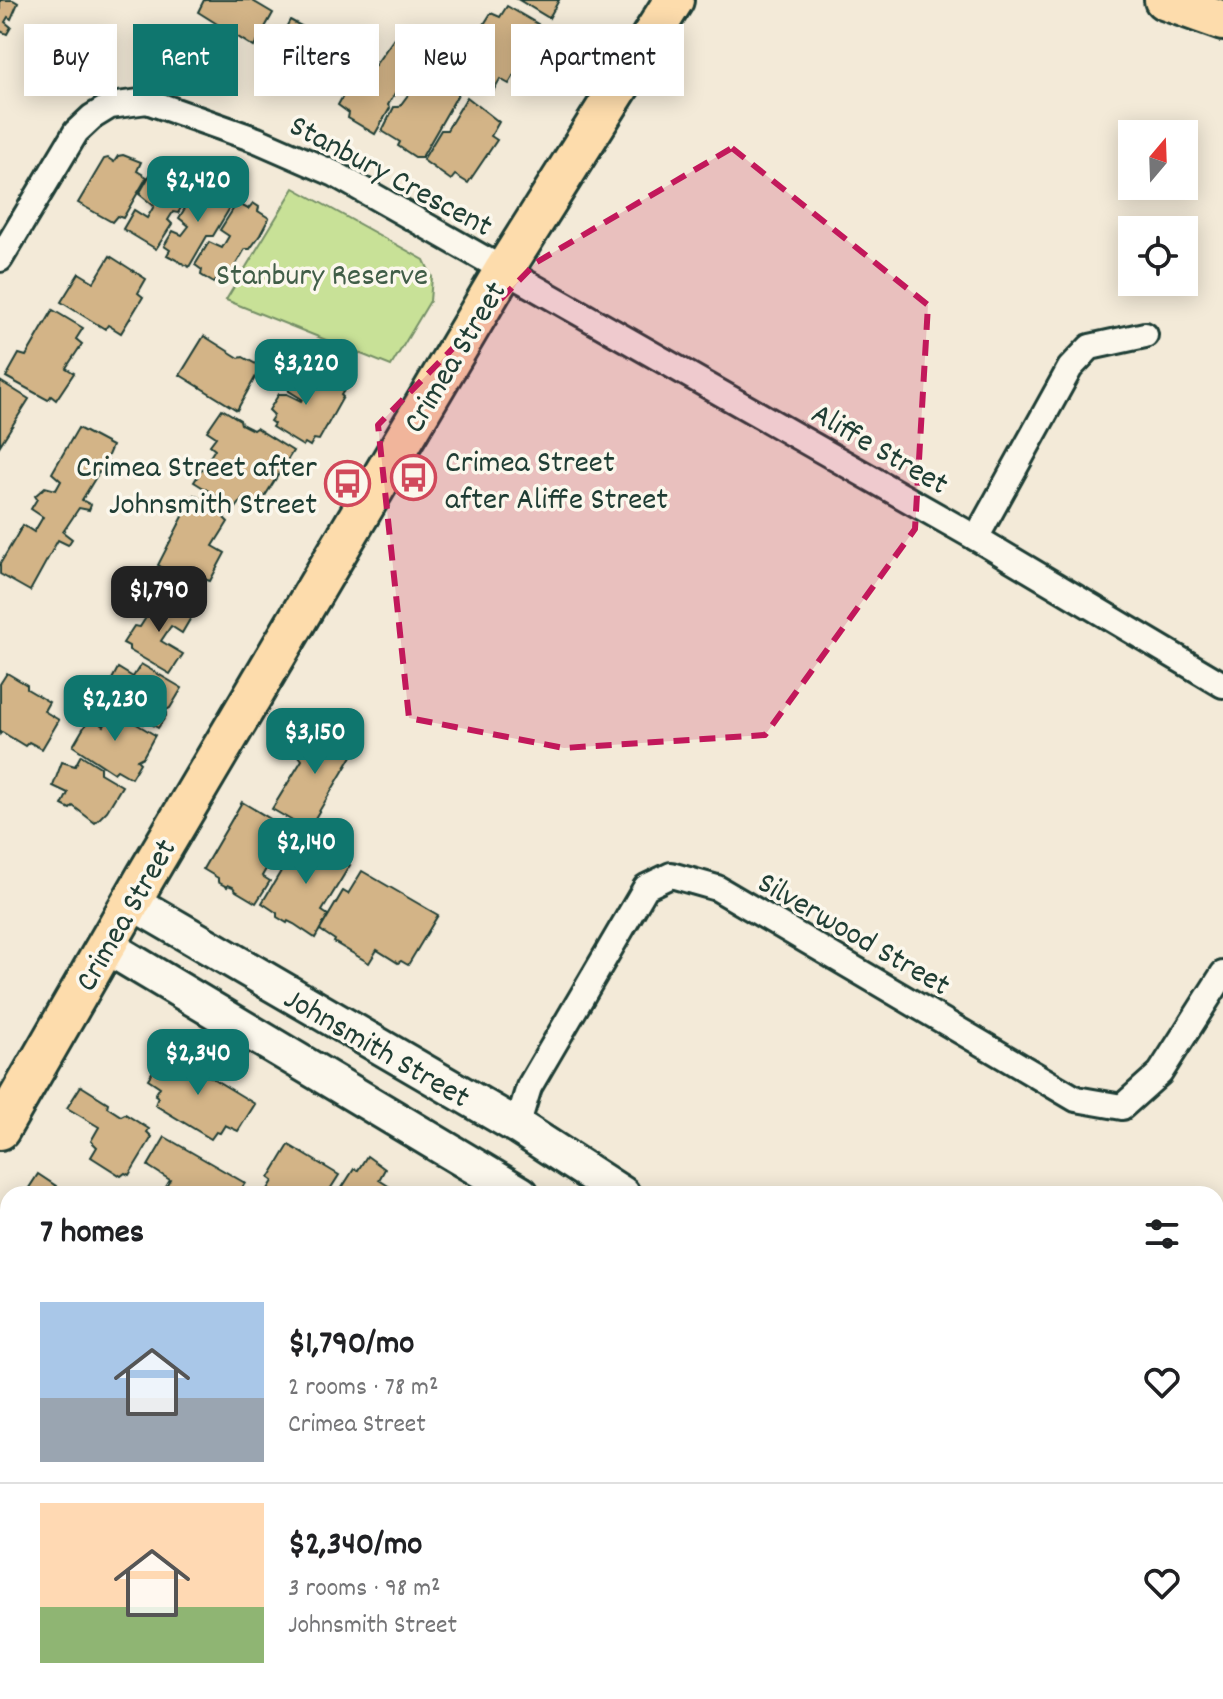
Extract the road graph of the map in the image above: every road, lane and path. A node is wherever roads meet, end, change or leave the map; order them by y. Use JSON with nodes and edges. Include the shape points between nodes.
{"nodes":[{"id":1,"x":674,"y":0,"type":"edge"},
{"id":2,"x":1164,"y":0,"type":"edge"},
{"id":3,"x":1223,"y":21,"type":"edge"},
{"id":4,"x":0,"y":259,"type":"edge"},
{"id":5,"x":504,"y":270,"type":"junction"},
{"id":6,"x":1145,"y":335,"type":"dead end"},
{"id":7,"x":976,"y":538,"type":"junction"},
{"id":8,"x":1223,"y":685,"type":"edge"},
{"id":9,"x":132,"y":902,"type":"junction"},
{"id":10,"x":106,"y":946,"type":"junction"},
{"id":11,"x":1222,"y":977,"type":"edge"},
{"id":12,"x":517,"y":1126,"type":"junction"},
{"id":13,"x":0,"y":1130,"type":"edge"},
{"id":14,"x":504,"y":1186,"type":"edge"},
{"id":15,"x":610,"y":1186,"type":"edge"}],
"edges":[{"from":1,"to":5,"type":"main road","name":"Crimea Street"},
{"from":2,"to":3,"type":"main road"},
{"from":4,"to":5,"type":"street","name":"Stanbury Crescent","via":[[76,132],[110,106],[147,101],[322,168]]},
{"from":5,"to":7,"type":"street","name":"Aliffe Street"},
{"from":5,"to":9,"type":"main road","name":"Crimea Street"},
{"from":6,"to":7,"type":"street","via":[[1090,347],[1070,368]]},
{"from":7,"to":8,"type":"street","name":"Aliffe Street"},
{"from":9,"to":10,"type":"main road","name":"Crimea Street"},
{"from":9,"to":12,"type":"street","name":"Johnsmith Street"},
{"from":10,"to":13,"type":"main road","name":"Crimea Street"},
{"from":10,"to":14,"type":"street","name":"Johnsmith Street"},
{"from":11,"to":12,"type":"street","name":"Silverwood Street","via":[[1160,1073],[1122,1107],[1076,1099],[717,888],[671,875],[646,887],[529,1087]]},
{"from":12,"to":15,"type":"street","name":"Johnsmith Street"}]}
